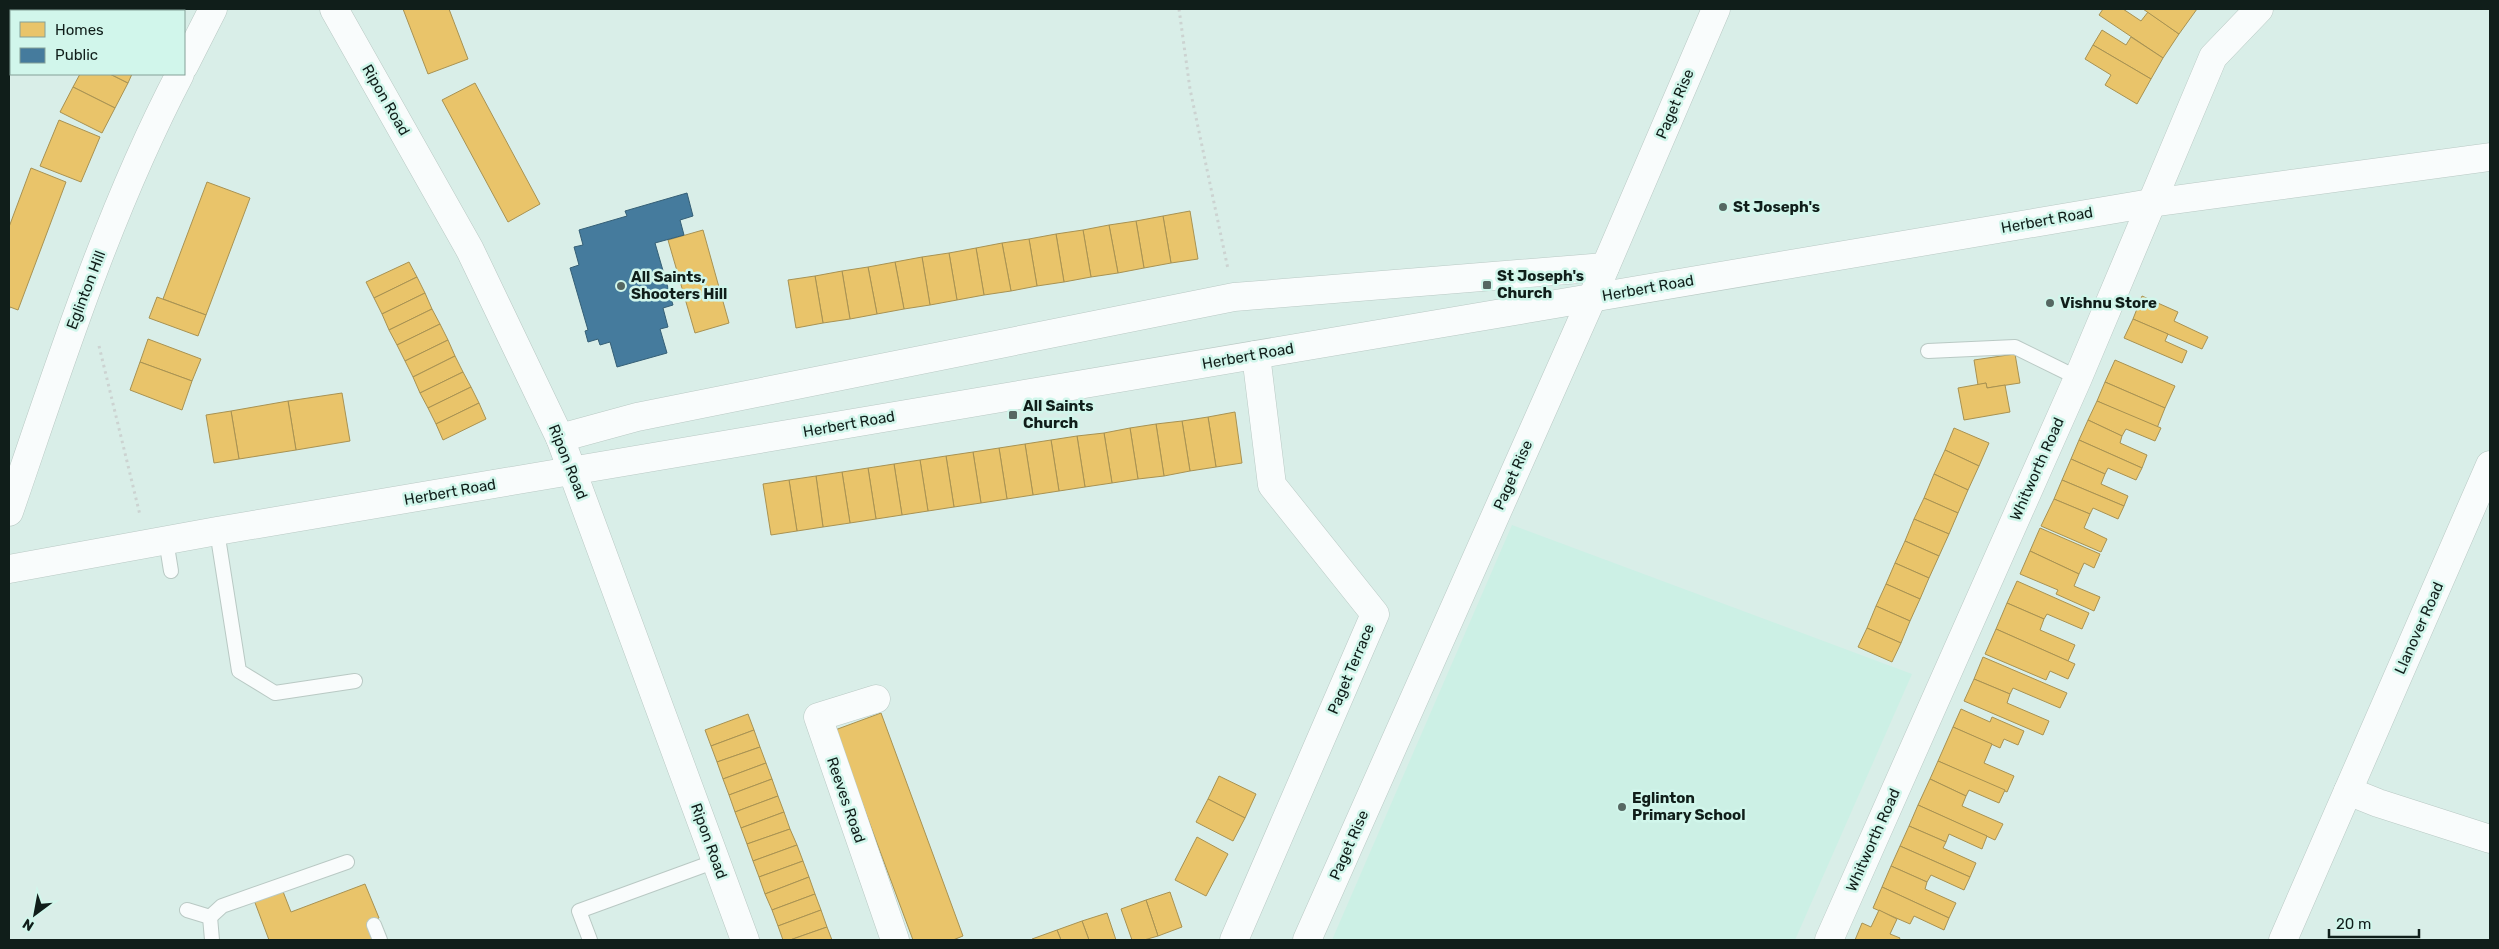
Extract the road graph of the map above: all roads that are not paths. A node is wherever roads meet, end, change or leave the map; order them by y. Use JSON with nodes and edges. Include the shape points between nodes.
{"nodes":[{"id":1,"x":213,"y":9,"type":"edge"},
{"id":2,"x":334,"y":9,"type":"edge"},
{"id":3,"x":1716,"y":9,"type":"edge"},
{"id":4,"x":2259,"y":9,"type":"edge"},
{"id":5,"x":185,"y":64,"type":"edge"},
{"id":6,"x":180,"y":75,"type":"edge"},
{"id":7,"x":2490,"y":158,"type":"edge"},
{"id":8,"x":2151,"y":203,"type":"junction"},
{"id":9,"x":1605,"y":267,"type":"junction"},
{"id":10,"x":1592,"y":298,"type":"junction"},
{"id":11,"x":1928,"y":351,"type":"dead end"},
{"id":12,"x":1256,"y":355,"type":"junction"},
{"id":13,"x":2078,"y":378,"type":"junction"},
{"id":14,"x":560,"y":438,"type":"junction"},
{"id":15,"x":2490,"y":465,"type":"edge"},
{"id":16,"x":573,"y":471,"type":"junction"},
{"id":17,"x":9,"y":512,"type":"edge"},
{"id":18,"x":217,"y":531,"type":"junction"},
{"id":19,"x":156,"y":542,"type":"junction"},
{"id":20,"x":9,"y":569,"type":"edge"},
{"id":21,"x":171,"y":570,"type":"dead end"},
{"id":22,"x":355,"y":681,"type":"dead end"},
{"id":23,"x":876,"y":699,"type":"dead end"},
{"id":24,"x":2348,"y":791,"type":"junction"},
{"id":25,"x":2490,"y":838,"type":"edge"},
{"id":26,"x":716,"y":861,"type":"junction"},
{"id":27,"x":347,"y":862,"type":"dead end"},
{"id":28,"x":187,"y":910,"type":"dead end"},
{"id":29,"x":210,"y":917,"type":"junction"},
{"id":30,"x":374,"y":925,"type":"dead end"},
{"id":31,"x":212,"y":940,"type":"edge"},
{"id":32,"x":380,"y":940,"type":"edge"},
{"id":33,"x":590,"y":940,"type":"edge"},
{"id":34,"x":745,"y":940,"type":"edge"},
{"id":35,"x":895,"y":940,"type":"edge"},
{"id":36,"x":1234,"y":940,"type":"edge"},
{"id":37,"x":1307,"y":940,"type":"edge"},
{"id":38,"x":1829,"y":940,"type":"edge"},
{"id":39,"x":2283,"y":940,"type":"edge"}],
"edges":[{"from":1,"to":5,"type":"street"},
{"from":2,"to":14,"type":"street","name":"Ripon Road","via":[[470,250]]},
{"from":3,"to":9,"type":"street","name":"Paget Rise"},
{"from":4,"to":8,"type":"street","name":"Whitworth Road","via":[[2213,57]]},
{"from":6,"to":17,"type":"street","name":"Eglinton Hill","via":[[132,174],[85,290]]},
{"from":7,"to":8,"type":"street","name":"Herbert Road"},
{"from":8,"to":10,"type":"street","name":"Herbert Road"},
{"from":8,"to":13,"type":"street","name":"Whitworth Road"},
{"from":9,"to":10,"type":"street","name":"Paget Rise"},
{"from":9,"to":14,"type":"street","name":"Herbert Road","via":[[1234,297],[637,417]]},
{"from":10,"to":12,"type":"street","name":"Herbert Road"},
{"from":10,"to":37,"type":"street","name":"Paget Rise"},
{"from":11,"to":13,"type":"lane","via":[[2015,347]]},
{"from":12,"to":16,"type":"street","name":"Herbert Road"},
{"from":12,"to":36,"type":"street","name":"Paget Terrace","via":[[1272,485],[1375,614]]},
{"from":13,"to":38,"type":"street","name":"Whitworth Road"},
{"from":14,"to":16,"type":"street","name":"Ripon Road"},
{"from":15,"to":24,"type":"street","name":"Llanover Road"},
{"from":16,"to":18,"type":"street","name":"Herbert Road"},
{"from":16,"to":26,"type":"street","name":"Ripon Road"},
{"from":18,"to":19,"type":"street","name":"Herbert Road"},
{"from":18,"to":22,"type":"lane","via":[[239,671],[275,693]]},
{"from":19,"to":20,"type":"street","name":"Herbert Road"},
{"from":19,"to":21,"type":"lane"},
{"from":23,"to":35,"type":"street","name":"Reeves Road","via":[[818,717]]},
{"from":24,"to":25,"type":"street","via":[[2378,804]]},
{"from":24,"to":39,"type":"street","name":"Llanover Road"},
{"from":26,"to":33,"type":"lane","via":[[579,911]]},
{"from":26,"to":34,"type":"street","name":"Ripon Road"},
{"from":27,"to":29,"type":"lane","via":[[222,906]]},
{"from":28,"to":29,"type":"lane"},
{"from":29,"to":31,"type":"lane"},
{"from":30,"to":32,"type":"lane"}]}
